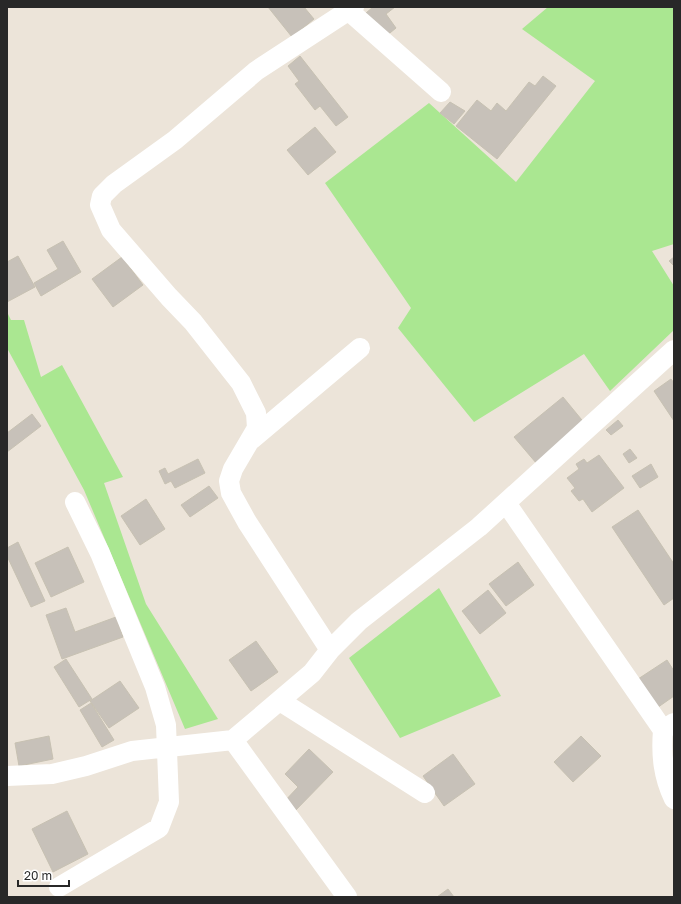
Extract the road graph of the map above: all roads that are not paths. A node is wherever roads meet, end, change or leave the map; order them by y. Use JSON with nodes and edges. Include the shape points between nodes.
{"nodes":[{"id":1,"x":351,"y":8,"type":"edge"},
{"id":2,"x":441,"y":92,"type":"dead end"},
{"id":3,"x":360,"y":348,"type":"dead end"},
{"id":4,"x":674,"y":350,"type":"edge"},
{"id":5,"x":252,"y":439,"type":"junction"},
{"id":6,"x":75,"y":502,"type":"dead end"},
{"id":7,"x":506,"y":503,"type":"junction"},
{"id":8,"x":330,"y":650,"type":"junction"},
{"id":9,"x":280,"y":701,"type":"junction"},
{"id":10,"x":668,"y":726,"type":"edge"},
{"id":11,"x":233,"y":740,"type":"junction"},
{"id":12,"x":168,"y":746,"type":"junction"},
{"id":13,"x":7,"y":776,"type":"edge"},
{"id":14,"x":425,"y":793,"type":"dead end"},
{"id":15,"x":674,"y":799,"type":"edge"},
{"id":16,"x":59,"y":887,"type":"dead end"},
{"id":17,"x":346,"y":897,"type":"edge"}],
"edges":[{"from":1,"to":2,"type":"street"},
{"from":1,"to":5,"type":"street","via":[[256,71],[175,140],[114,184],[102,196],[100,205],[111,230],[193,322],[241,383],[256,413],[257,428]]},
{"from":3,"to":5,"type":"street"},
{"from":4,"to":7,"type":"street"},
{"from":5,"to":8,"type":"street","via":[[233,469],[229,481],[231,493]]},
{"from":6,"to":12,"type":"street","via":[[103,560],[155,687],[166,725]]},
{"from":7,"to":8,"type":"street","via":[[359,621]]},
{"from":7,"to":10,"type":"street"},
{"from":8,"to":9,"type":"street","via":[[312,673]]},
{"from":9,"to":11,"type":"street"},
{"from":9,"to":14,"type":"street"},
{"from":10,"to":15,"type":"street","via":[[661,755],[667,784]]},
{"from":11,"to":12,"type":"street"},
{"from":11,"to":17,"type":"street"},
{"from":12,"to":13,"type":"street","via":[[132,751],[52,774]]},
{"from":12,"to":16,"type":"street","via":[[170,802],[159,828]]}]}
